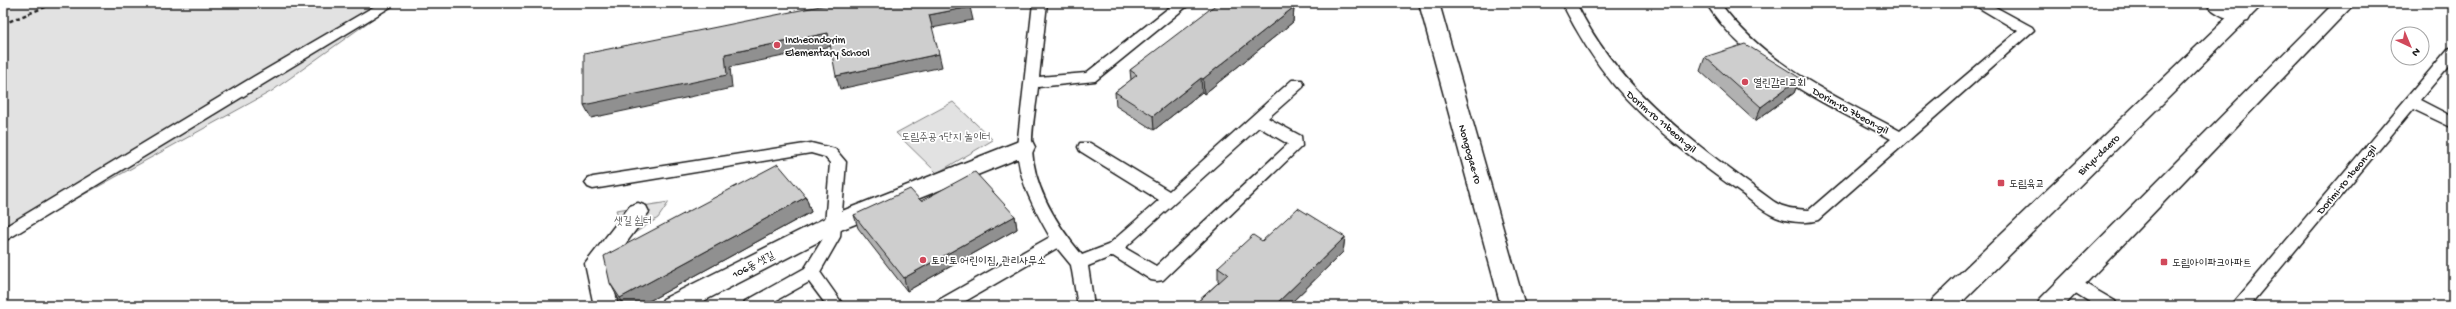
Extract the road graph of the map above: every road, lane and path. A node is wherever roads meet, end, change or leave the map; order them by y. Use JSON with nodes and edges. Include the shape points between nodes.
{"nodes":[{"id":1,"x":55,"y":3,"type":"edge"},
{"id":2,"x":390,"y":3,"type":"edge"},
{"id":3,"x":1040,"y":3,"type":"edge"},
{"id":4,"x":1184,"y":3,"type":"edge"},
{"id":5,"x":1429,"y":3,"type":"edge"},
{"id":6,"x":1569,"y":3,"type":"edge"},
{"id":7,"x":1713,"y":3,"type":"edge"},
{"id":8,"x":1978,"y":3,"type":"edge"},
{"id":9,"x":2216,"y":3,"type":"edge"},
{"id":10,"x":2345,"y":3,"type":"edge"},
{"id":11,"x":2248,"y":9,"type":"edge"},
{"id":12,"x":3,"y":24,"type":"edge"},
{"id":13,"x":2453,"y":52,"type":"edge"},
{"id":14,"x":1032,"y":83,"type":"junction"},
{"id":15,"x":1297,"y":84,"type":"dead end"},
{"id":16,"x":2411,"y":102,"type":"junction"},
{"id":17,"x":1259,"y":120,"type":"junction"},
{"id":18,"x":2453,"y":123,"type":"edge"},
{"id":19,"x":1902,"y":138,"type":"junction"},
{"id":20,"x":1024,"y":147,"type":"junction"},
{"id":21,"x":1086,"y":147,"type":"dead end"},
{"id":22,"x":593,"y":183,"type":"dead end"},
{"id":23,"x":1170,"y":199,"type":"junction"},
{"id":24,"x":638,"y":212,"type":"dead end"},
{"id":25,"x":1782,"y":213,"type":"joint"},
{"id":26,"x":835,"y":223,"type":"junction"},
{"id":27,"x":3,"y":236,"type":"edge"},
{"id":28,"x":1059,"y":239,"type":"junction"},
{"id":29,"x":1114,"y":249,"type":"junction"},
{"id":30,"x":1080,"y":263,"type":"junction"},
{"id":31,"x":810,"y":273,"type":"junction"},
{"id":32,"x":2072,"y":282,"type":"junction"},
{"id":33,"x":606,"y":306,"type":"edge"},
{"id":34,"x":672,"y":306,"type":"edge"},
{"id":35,"x":752,"y":306,"type":"edge"},
{"id":36,"x":836,"y":306,"type":"edge"},
{"id":37,"x":943,"y":306,"type":"edge"},
{"id":38,"x":1086,"y":306,"type":"edge"},
{"id":39,"x":1513,"y":306,"type":"edge"},
{"id":40,"x":1942,"y":306,"type":"edge"},
{"id":41,"x":2049,"y":306,"type":"edge"},
{"id":42,"x":2109,"y":306,"type":"edge"},
{"id":43,"x":2239,"y":306,"type":"edge"}],
"edges":[{"from":1,"to":12,"type":"path"},
{"from":2,"to":27,"type":"lane","via":[[258,80]]},
{"from":3,"to":14,"type":"lane"},
{"from":4,"to":14,"type":"lane","via":[[1090,78]]},
{"from":5,"to":39,"type":"main road","name":"Nongogae-ro"},
{"from":6,"to":25,"type":"lane","name":"Dorim-ro 11beon-gil","via":[[1621,85],[1726,175]]},
{"from":7,"to":19,"type":"lane","name":"Dorim-ro 7beon-gil","via":[[1741,38],[1765,59]]},
{"from":8,"to":19,"type":"lane","name":"Dorim-ro 7beon-gil","via":[[2027,30]]},
{"from":9,"to":11,"type":"main road"},
{"from":10,"to":32,"type":"main road"},
{"from":11,"to":40,"type":"main road","name":"Biryu-daero"},
{"from":13,"to":16,"type":"lane","name":"Dorimi-ro 1beon-gil"},
{"from":14,"to":20,"type":"lane"},
{"from":15,"to":17,"type":"lane"},
{"from":16,"to":18,"type":"lane"},
{"from":16,"to":43,"type":"lane","name":"Dorimi-ro 1beon-gil"},
{"from":17,"to":23,"type":"lane"},
{"from":17,"to":29,"type":"lane","via":[[1296,140],[1295,146],[1157,275]]},
{"from":19,"to":25,"type":"lane","name":"Dorim-ro 7beon-gil","via":[[1812,216]]},
{"from":20,"to":26,"type":"main road","name":"106동 샛길"},
{"from":20,"to":28,"type":"lane","via":[[1026,170],[1039,203]]},
{"from":21,"to":23,"type":"lane"},
{"from":22,"to":26,"type":"lane","via":[[811,148],[819,149],[830,153],[838,162]]},
{"from":23,"to":29,"type":"lane"},
{"from":24,"to":33,"type":"main road","via":[[597,264]]},
{"from":26,"to":31,"type":"lane","via":[[832,237]]},
{"from":26,"to":34,"type":"main road","name":"106동 샛길"},
{"from":28,"to":30,"type":"lane"},
{"from":28,"to":37,"type":"lane"},
{"from":29,"to":30,"type":"lane"},
{"from":30,"to":38,"type":"lane"},
{"from":31,"to":35,"type":"lane"},
{"from":31,"to":36,"type":"lane"},
{"from":32,"to":41,"type":"main road"},
{"from":32,"to":42,"type":"lane"}]}
